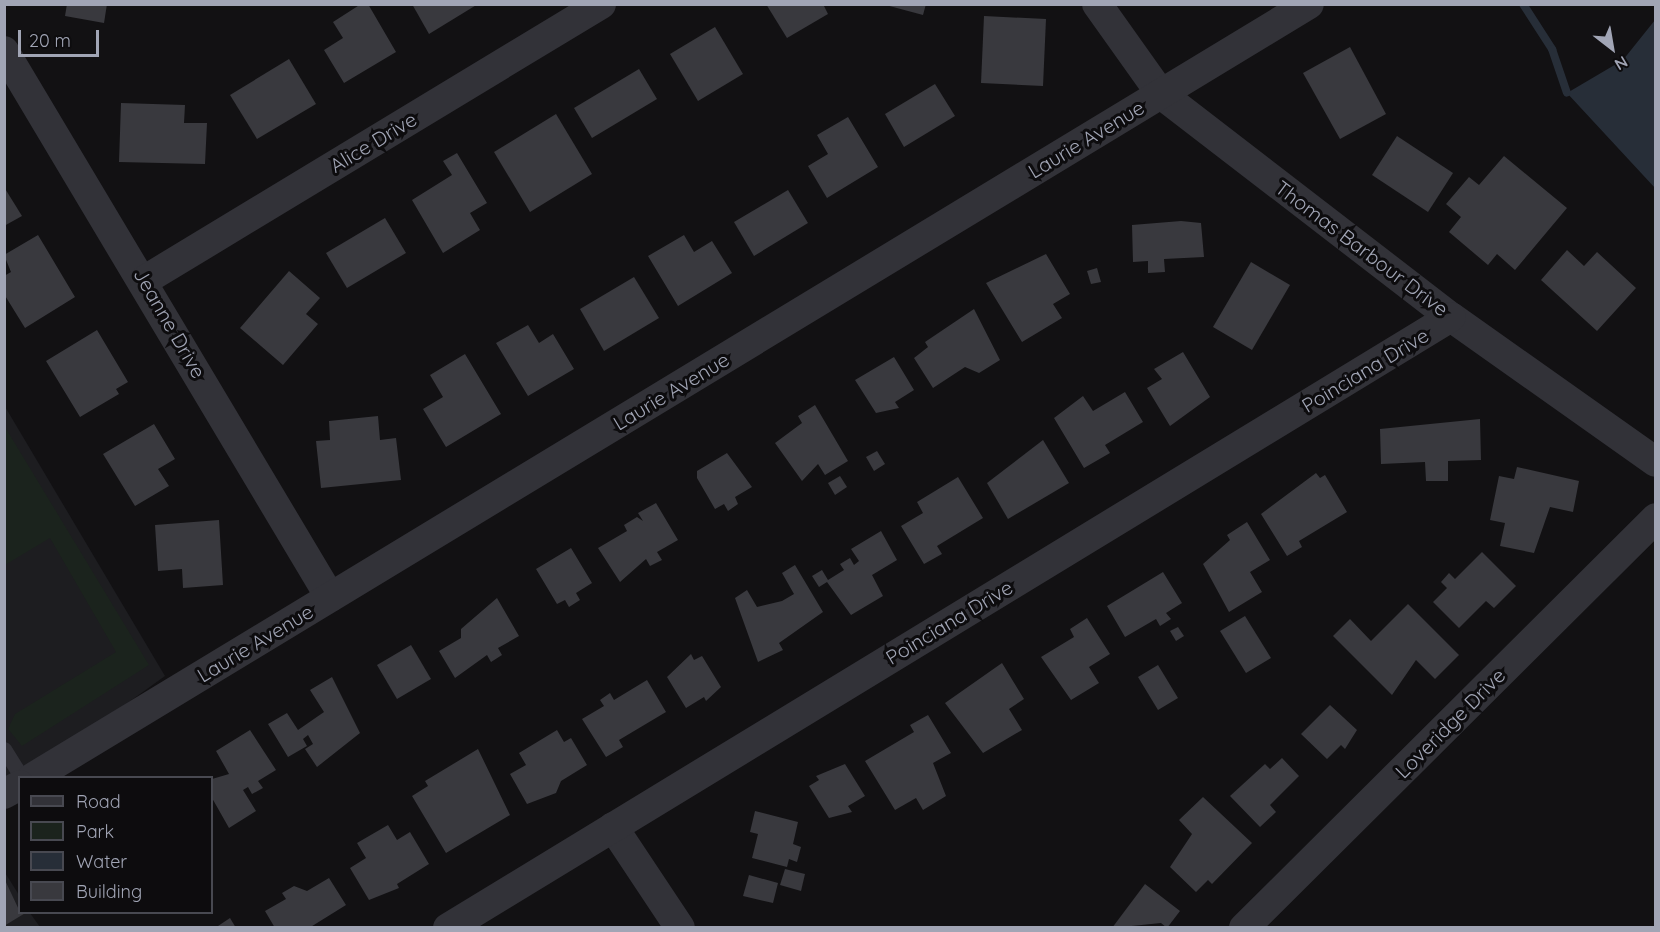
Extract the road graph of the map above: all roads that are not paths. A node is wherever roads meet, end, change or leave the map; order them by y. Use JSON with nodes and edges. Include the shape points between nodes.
{"nodes":[{"id":1,"x":602,"y":4,"type":"edge"},
{"id":2,"x":1097,"y":4,"type":"edge"},
{"id":3,"x":1309,"y":4,"type":"edge"},
{"id":4,"x":4,"y":51,"type":"edge"},
{"id":5,"x":1161,"y":94,"type":"junction"},
{"id":6,"x":145,"y":280,"type":"junction"},
{"id":7,"x":1451,"y":317,"type":"junction"},
{"id":8,"x":1656,"y":462,"type":"edge"},
{"id":9,"x":1656,"y":518,"type":"edge"},
{"id":10,"x":330,"y":597,"type":"junction"},
{"id":11,"x":4,"y":749,"type":"edge"},
{"id":12,"x":20,"y":776,"type":"edge"},
{"id":13,"x":34,"y":776,"type":"edge"},
{"id":14,"x":18,"y":786,"type":"edge"},
{"id":15,"x":4,"y":794,"type":"edge"},
{"id":16,"x":613,"y":827,"type":"junction"},
{"id":17,"x":448,"y":927,"type":"edge"},
{"id":18,"x":680,"y":927,"type":"edge"},
{"id":19,"x":1244,"y":927,"type":"edge"}],
"edges":[{"from":1,"to":6,"type":"street","name":"Alice Drive"},
{"from":2,"to":5,"type":"street","name":"Thomas Barbour Drive"},
{"from":3,"to":5,"type":"street","name":"Laurie Avenue"},
{"from":4,"to":6,"type":"street","name":"Jeanne Drive"},
{"from":5,"to":7,"type":"street","name":"Thomas Barbour Drive"},
{"from":5,"to":10,"type":"street","name":"Laurie Avenue"},
{"from":6,"to":10,"type":"street","name":"Jeanne Drive"},
{"from":7,"to":8,"type":"street","name":"Thomas Barbour Drive"},
{"from":7,"to":16,"type":"street","name":"Poinciana Drive"},
{"from":9,"to":19,"type":"street","name":"Loveridge Drive"},
{"from":10,"to":13,"type":"street","name":"Laurie Avenue"},
{"from":11,"to":12,"type":"lane"},
{"from":14,"to":15,"type":"street"},
{"from":16,"to":17,"type":"street","name":"Poinciana Drive"},
{"from":16,"to":18,"type":"street"}]}
